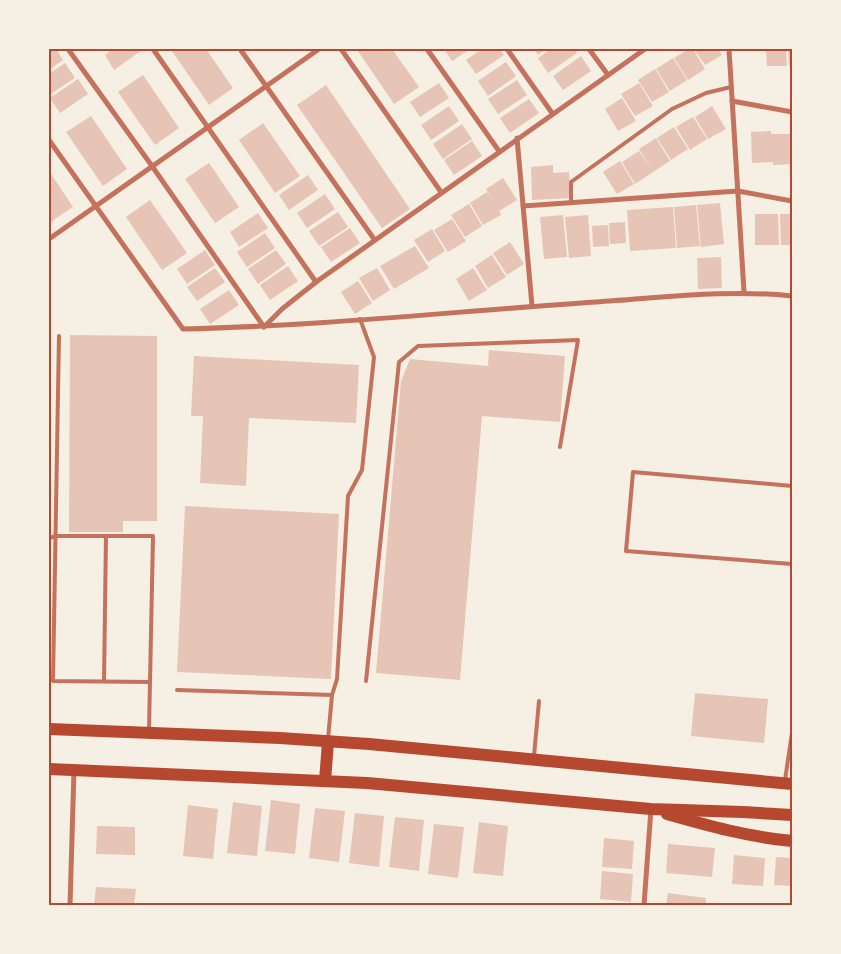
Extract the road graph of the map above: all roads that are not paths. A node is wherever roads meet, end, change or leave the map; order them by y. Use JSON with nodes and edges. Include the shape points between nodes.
{"nodes":[{"id":1,"x":68,"y":49,"type":"edge"},
{"id":2,"x":153,"y":49,"type":"edge"},
{"id":3,"x":240,"y":49,"type":"edge"},
{"id":4,"x":319,"y":49,"type":"edge"},
{"id":5,"x":341,"y":49,"type":"edge"},
{"id":6,"x":427,"y":49,"type":"edge"},
{"id":7,"x":507,"y":49,"type":"edge"},
{"id":8,"x":590,"y":49,"type":"edge"},
{"id":9,"x":645,"y":49,"type":"edge"},
{"id":10,"x":728,"y":49,"type":"edge"},
{"id":11,"x":608,"y":75,"type":"junction"},
{"id":12,"x":266,"y":85,"type":"junction"},
{"id":13,"x":731,"y":88,"type":"junction"},
{"id":14,"x":732,"y":101,"type":"junction"},
{"id":15,"x":792,"y":112,"type":"edge"},
{"id":16,"x":552,"y":114,"type":"junction"},
{"id":17,"x":208,"y":126,"type":"junction"},
{"id":18,"x":517,"y":138,"type":"junction"},
{"id":19,"x":49,"y":140,"type":"edge"},
{"id":20,"x":499,"y":151,"type":"junction"},
{"id":21,"x":152,"y":166,"type":"junction"},
{"id":22,"x":738,"y":191,"type":"junction"},
{"id":23,"x":441,"y":192,"type":"junction"},
{"id":24,"x":792,"y":201,"type":"edge"},
{"id":25,"x":571,"y":203,"type":"junction"},
{"id":26,"x":523,"y":206,"type":"junction"},
{"id":27,"x":95,"y":207,"type":"junction"},
{"id":28,"x":49,"y":240,"type":"edge"},
{"id":29,"x":374,"y":240,"type":"junction"},
{"id":30,"x":316,"y":282,"type":"junction"},
{"id":31,"x":744,"y":292,"type":"junction"},
{"id":32,"x":792,"y":296,"type":"edge"},
{"id":33,"x":532,"y":306,"type":"junction"},
{"id":34,"x":360,"y":320,"type":"junction"},
{"id":35,"x":264,"y":327,"type":"junction"},
{"id":36,"x":59,"y":336,"type":"dead end"},
{"id":37,"x":560,"y":447,"type":"dead end"},
{"id":38,"x":792,"y":486,"type":"edge"},
{"id":39,"x":56,"y":536,"type":"junction"},
{"id":40,"x":106,"y":536,"type":"junction"},
{"id":41,"x":49,"y":538,"type":"edge"},
{"id":42,"x":792,"y":564,"type":"edge"},
{"id":43,"x":366,"y":681,"type":"dead end"},
{"id":44,"x":104,"y":682,"type":"junction"},
{"id":45,"x":150,"y":682,"type":"junction"},
{"id":46,"x":177,"y":690,"type":"dead end"},
{"id":47,"x":332,"y":695,"type":"junction"},
{"id":48,"x":539,"y":701,"type":"dead end"},
{"id":49,"x":49,"y":729,"type":"edge"},
{"id":50,"x":148,"y":733,"type":"junction"},
{"id":51,"x":792,"y":733,"type":"edge"},
{"id":52,"x":328,"y":742,"type":"junction"},
{"id":53,"x":534,"y":759,"type":"junction"},
{"id":54,"x":49,"y":769,"type":"edge"},
{"id":55,"x":74,"y":770,"type":"junction"},
{"id":56,"x":325,"y":781,"type":"junction"},
{"id":57,"x":788,"y":784,"type":"edge"},
{"id":58,"x":651,"y":809,"type":"junction"},
{"id":59,"x":792,"y":815,"type":"edge"},
{"id":60,"x":792,"y":841,"type":"edge"},
{"id":61,"x":70,"y":905,"type":"edge"},
{"id":62,"x":644,"y":905,"type":"edge"}],
"edges":[{"from":1,"to":21,"type":"street"},
{"from":2,"to":17,"type":"street"},
{"from":3,"to":12,"type":"street"},
{"from":4,"to":12,"type":"street"},
{"from":5,"to":23,"type":"street"},
{"from":6,"to":20,"type":"street"},
{"from":7,"to":16,"type":"street"},
{"from":8,"to":11,"type":"street"},
{"from":9,"to":11,"type":"street"},
{"from":10,"to":13,"type":"street"},
{"from":11,"to":16,"type":"street"},
{"from":12,"to":17,"type":"street"},
{"from":12,"to":29,"type":"street"},
{"from":13,"to":14,"type":"street"},
{"from":13,"to":25,"type":"lane","via":[[706,93],[672,109],[587,170],[571,182]]},
{"from":14,"to":15,"type":"street"},
{"from":14,"to":22,"type":"street"},
{"from":16,"to":18,"type":"street"},
{"from":17,"to":21,"type":"street"},
{"from":17,"to":30,"type":"street"},
{"from":18,"to":20,"type":"street"},
{"from":18,"to":26,"type":"street"},
{"from":19,"to":27,"type":"street"},
{"from":20,"to":23,"type":"street"},
{"from":21,"to":27,"type":"street"},
{"from":21,"to":35,"type":"street"},
{"from":22,"to":24,"type":"street"},
{"from":22,"to":25,"type":"street"},
{"from":22,"to":31,"type":"street"},
{"from":23,"to":29,"type":"street"},
{"from":25,"to":26,"type":"street"},
{"from":26,"to":33,"type":"street"},
{"from":27,"to":28,"type":"street"},
{"from":27,"to":35,"type":"street","via":[[183,329]]},
{"from":29,"to":30,"type":"street"},
{"from":30,"to":35,"type":"street"},
{"from":31,"to":32,"type":"street"},
{"from":31,"to":33,"type":"street"},
{"from":33,"to":34,"type":"street"},
{"from":34,"to":35,"type":"street"},
{"from":34,"to":47,"type":"lane","via":[[374,357],[362,470],[348,496],[337,679]]},
{"from":36,"to":39,"type":"lane"},
{"from":37,"to":43,"type":"lane","via":[[578,340],[418,346],[399,362]]},
{"from":38,"to":42,"type":"lane","via":[[633,472],[626,550]]},
{"from":39,"to":40,"type":"lane"},
{"from":39,"to":41,"type":"lane"},
{"from":39,"to":44,"type":"lane","via":[[53,681]]},
{"from":40,"to":44,"type":"lane"},
{"from":40,"to":45,"type":"lane","via":[[153,536]]},
{"from":44,"to":45,"type":"lane"},
{"from":45,"to":50,"type":"lane"},
{"from":46,"to":47,"type":"lane"},
{"from":47,"to":52,"type":"lane"},
{"from":48,"to":53,"type":"lane"},
{"from":49,"to":50,"type":"main road"},
{"from":50,"to":52,"type":"main road"},
{"from":51,"to":57,"type":"lane"},
{"from":52,"to":53,"type":"main road"},
{"from":52,"to":56,"type":"main road"},
{"from":53,"to":57,"type":"main road"},
{"from":54,"to":55,"type":"main road"},
{"from":55,"to":56,"type":"main road"},
{"from":55,"to":61,"type":"street"},
{"from":56,"to":58,"type":"main road"},
{"from":58,"to":59,"type":"main road"},
{"from":58,"to":60,"type":"main road","via":[[715,828]]},
{"from":58,"to":62,"type":"street"}]}
